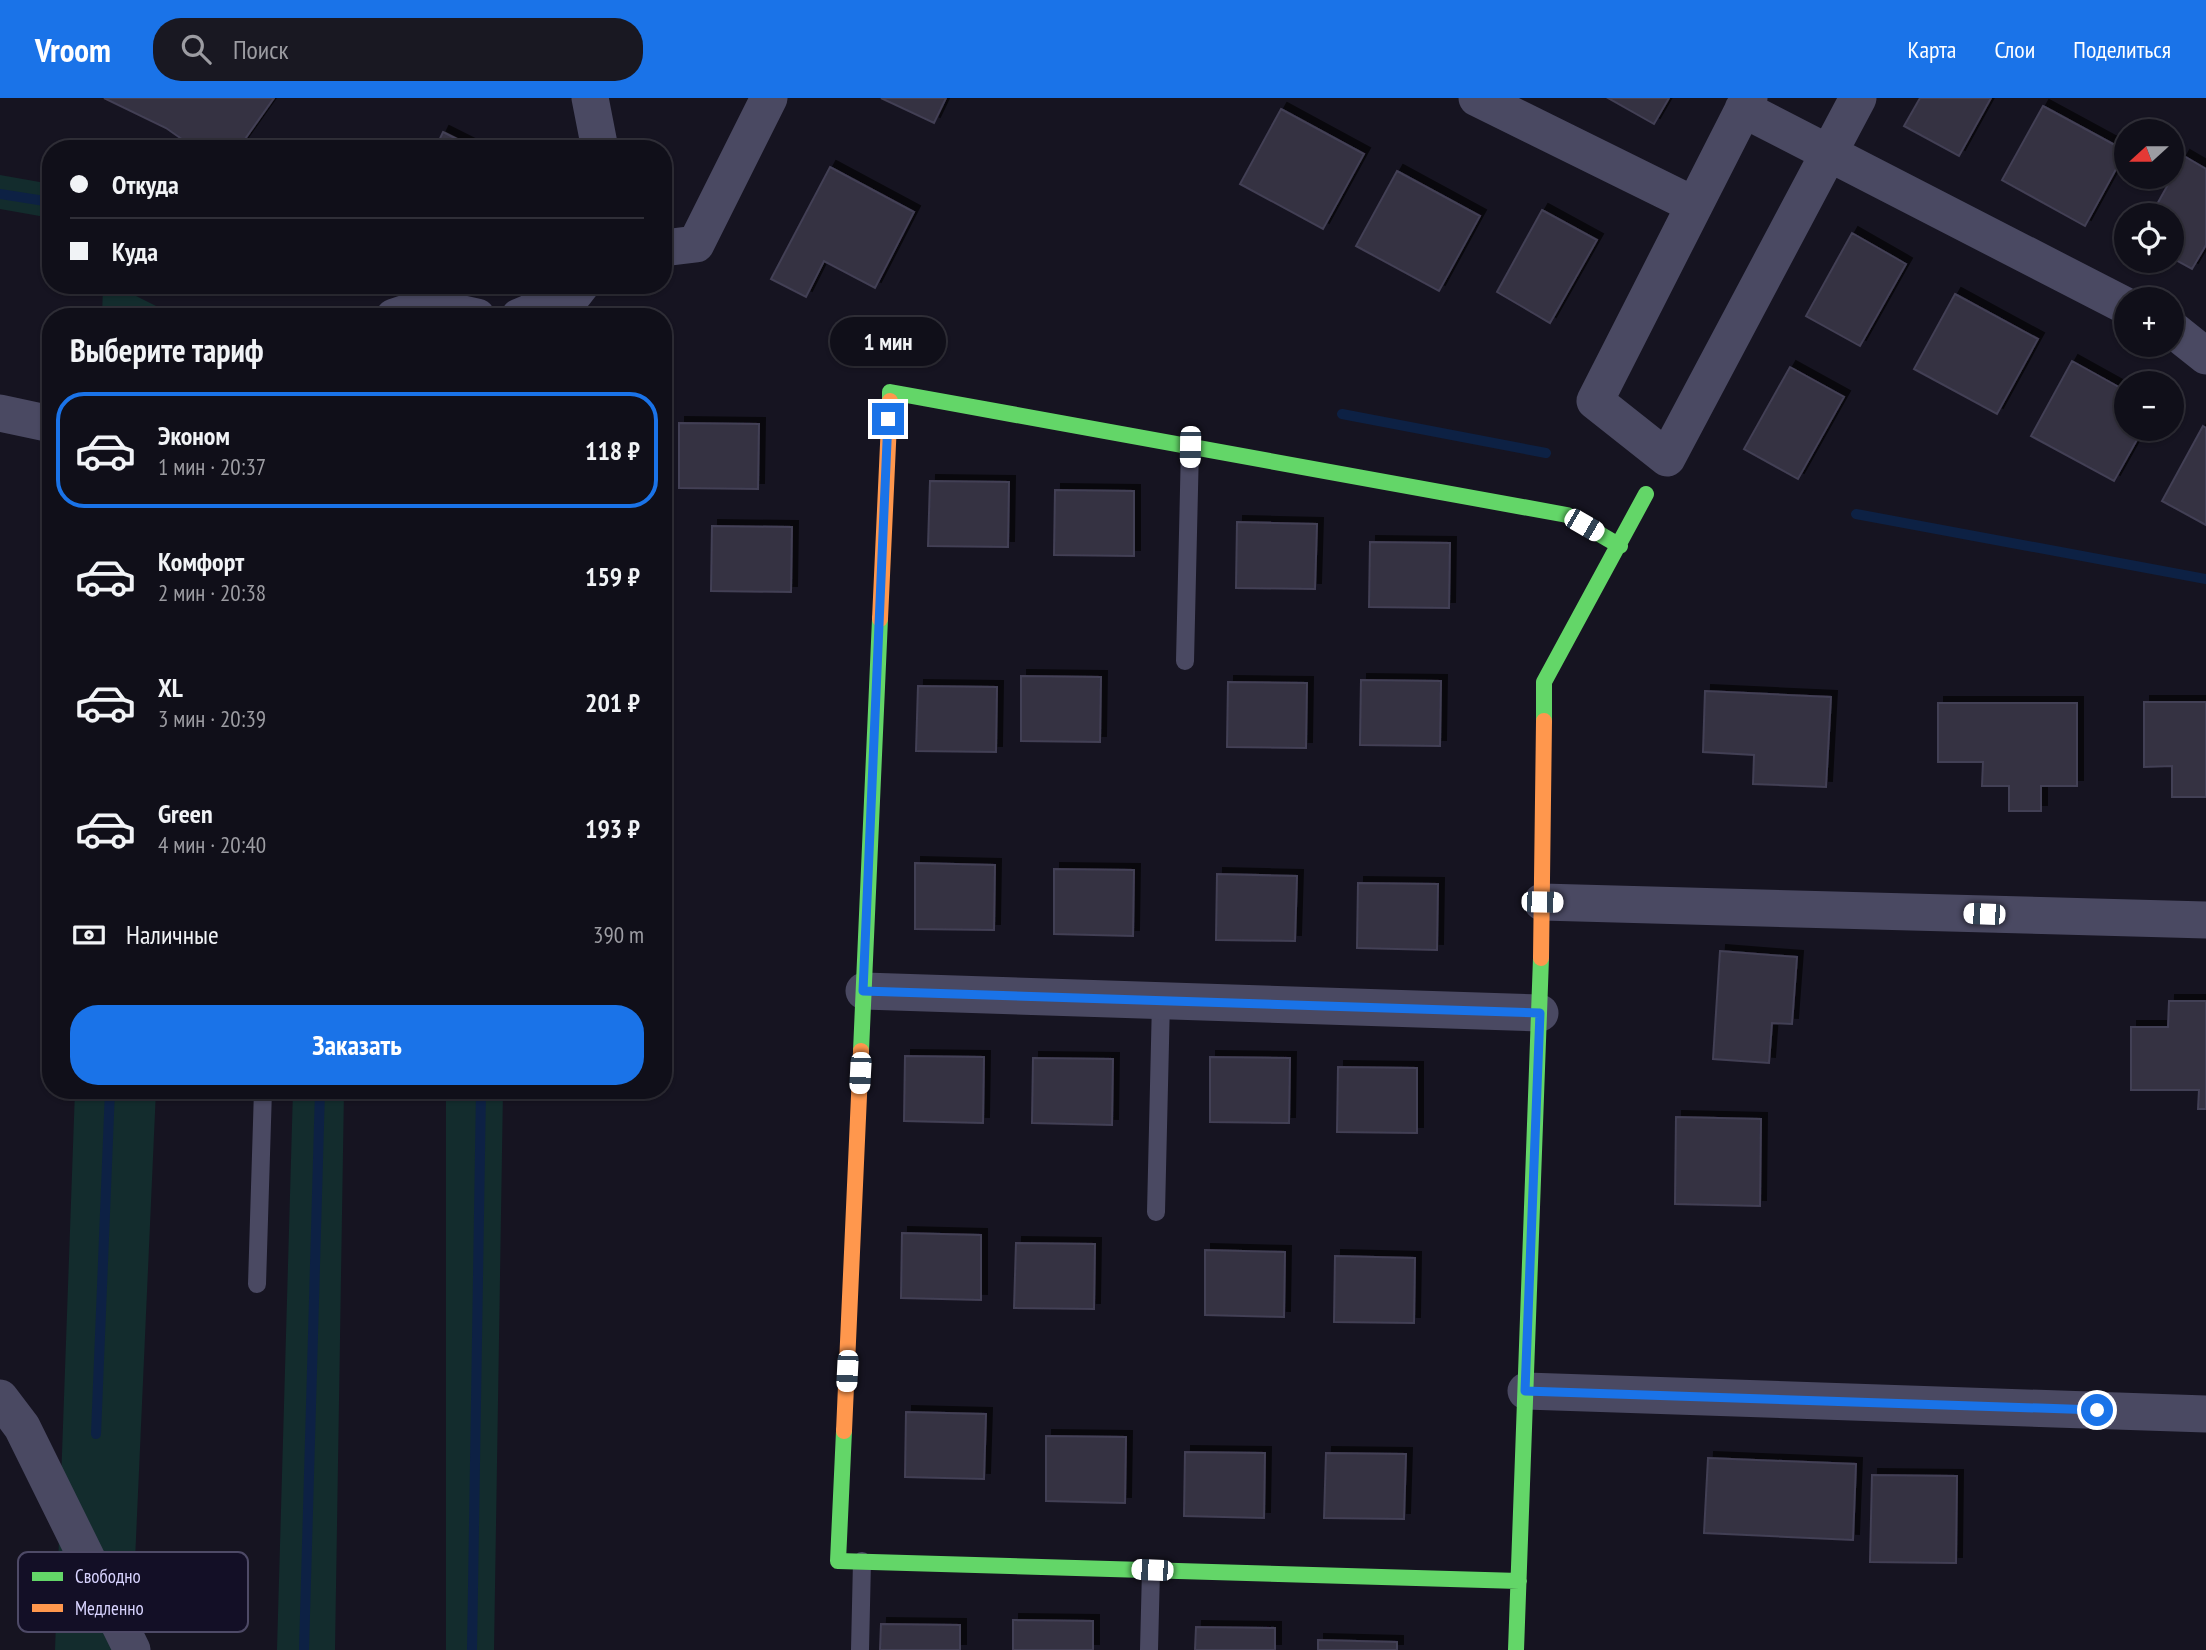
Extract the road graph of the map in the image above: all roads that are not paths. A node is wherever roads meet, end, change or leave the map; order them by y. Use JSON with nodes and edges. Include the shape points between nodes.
{"nodes":[{"id":1,"x":590,"y":98,"type":"edge"},
{"id":2,"x":769,"y":98,"type":"edge"},
{"id":3,"x":1477,"y":98,"type":"edge"},
{"id":4,"x":1858,"y":98,"type":"edge"},
{"id":5,"x":1746,"y":103,"type":"edge"},
{"id":6,"x":598,"y":140,"type":"edge"},
{"id":7,"x":1829,"y":155,"type":"junction"},
{"id":8,"x":1695,"y":205,"type":"junction"},
{"id":9,"x":672,"y":247,"type":"edge"},
{"id":10,"x":574,"y":294,"type":"edge"},
{"id":11,"x":2114,"y":300,"type":"edge"},
{"id":12,"x":541,"y":308,"type":"edge"},
{"id":13,"x":2184,"y":339,"type":"edge"},
{"id":14,"x":2206,"y":356,"type":"edge"},
{"id":15,"x":0,"y":413,"type":"edge"},
{"id":16,"x":42,"y":422,"type":"edge"},
{"id":17,"x":1190,"y":447,"type":"junction"},
{"id":18,"x":1646,"y":494,"type":"dead end"},
{"id":19,"x":1620,"y":545,"type":"junction"},
{"id":20,"x":1185,"y":662,"type":"dead end"},
{"id":21,"x":1542,"y":902,"type":"junction"},
{"id":22,"x":2206,"y":920,"type":"edge"},
{"id":23,"x":863,"y":991,"type":"junction"},
{"id":24,"x":1161,"y":1001,"type":"junction"},
{"id":25,"x":1540,"y":1013,"type":"junction"},
{"id":26,"x":263,"y":1099,"type":"edge"},
{"id":27,"x":1156,"y":1212,"type":"dead end"},
{"id":28,"x":257,"y":1284,"type":"dead end"},
{"id":29,"x":1525,"y":1391,"type":"junction"},
{"id":30,"x":0,"y":1398,"type":"edge"},
{"id":31,"x":2206,"y":1414,"type":"edge"},
{"id":32,"x":84,"y":1552,"type":"edge"},
{"id":33,"x":862,"y":1561,"type":"junction"},
{"id":34,"x":1152,"y":1570,"type":"junction"},
{"id":35,"x":1519,"y":1581,"type":"junction"},
{"id":36,"x":123,"y":1632,"type":"edge"},
{"id":37,"x":132,"y":1650,"type":"edge"},
{"id":38,"x":860,"y":1650,"type":"edge"},
{"id":39,"x":1149,"y":1650,"type":"edge"},
{"id":40,"x":1517,"y":1650,"type":"edge"}],
"edges":[{"from":1,"to":6,"type":"street"},
{"from":2,"to":9,"type":"street","via":[[696,244]]},
{"from":3,"to":8,"type":"street"},
{"from":4,"to":7,"type":"street"},
{"from":5,"to":7,"type":"street"},
{"from":5,"to":8,"type":"street"},
{"from":7,"to":8,"type":"street","via":[[1667,457],[1595,401]]},
{"from":7,"to":11,"type":"street"},
{"from":10,"to":12,"type":"street"},
{"from":13,"to":14,"type":"street"},
{"from":15,"to":16,"type":"street"},
{"from":17,"to":19,"type":"street","via":[[1567,514]]},
{"from":17,"to":20,"type":"lane"},
{"from":17,"to":23,"type":"street","via":[[890,392]]},
{"from":18,"to":19,"type":"street"},
{"from":19,"to":21,"type":"street","via":[[1544,682]]},
{"from":21,"to":22,"type":"street"},
{"from":21,"to":25,"type":"street"},
{"from":23,"to":24,"type":"street"},
{"from":23,"to":33,"type":"street","via":[[838,1561]]},
{"from":24,"to":25,"type":"street"},
{"from":24,"to":27,"type":"lane"},
{"from":25,"to":29,"type":"street"},
{"from":26,"to":28,"type":"lane"},
{"from":29,"to":31,"type":"street"},
{"from":29,"to":35,"type":"street"},
{"from":30,"to":32,"type":"street","via":[[22,1427]]},
{"from":33,"to":34,"type":"street"},
{"from":33,"to":38,"type":"lane"},
{"from":34,"to":35,"type":"street"},
{"from":34,"to":39,"type":"lane"},
{"from":35,"to":40,"type":"street"},
{"from":36,"to":37,"type":"street"}]}
